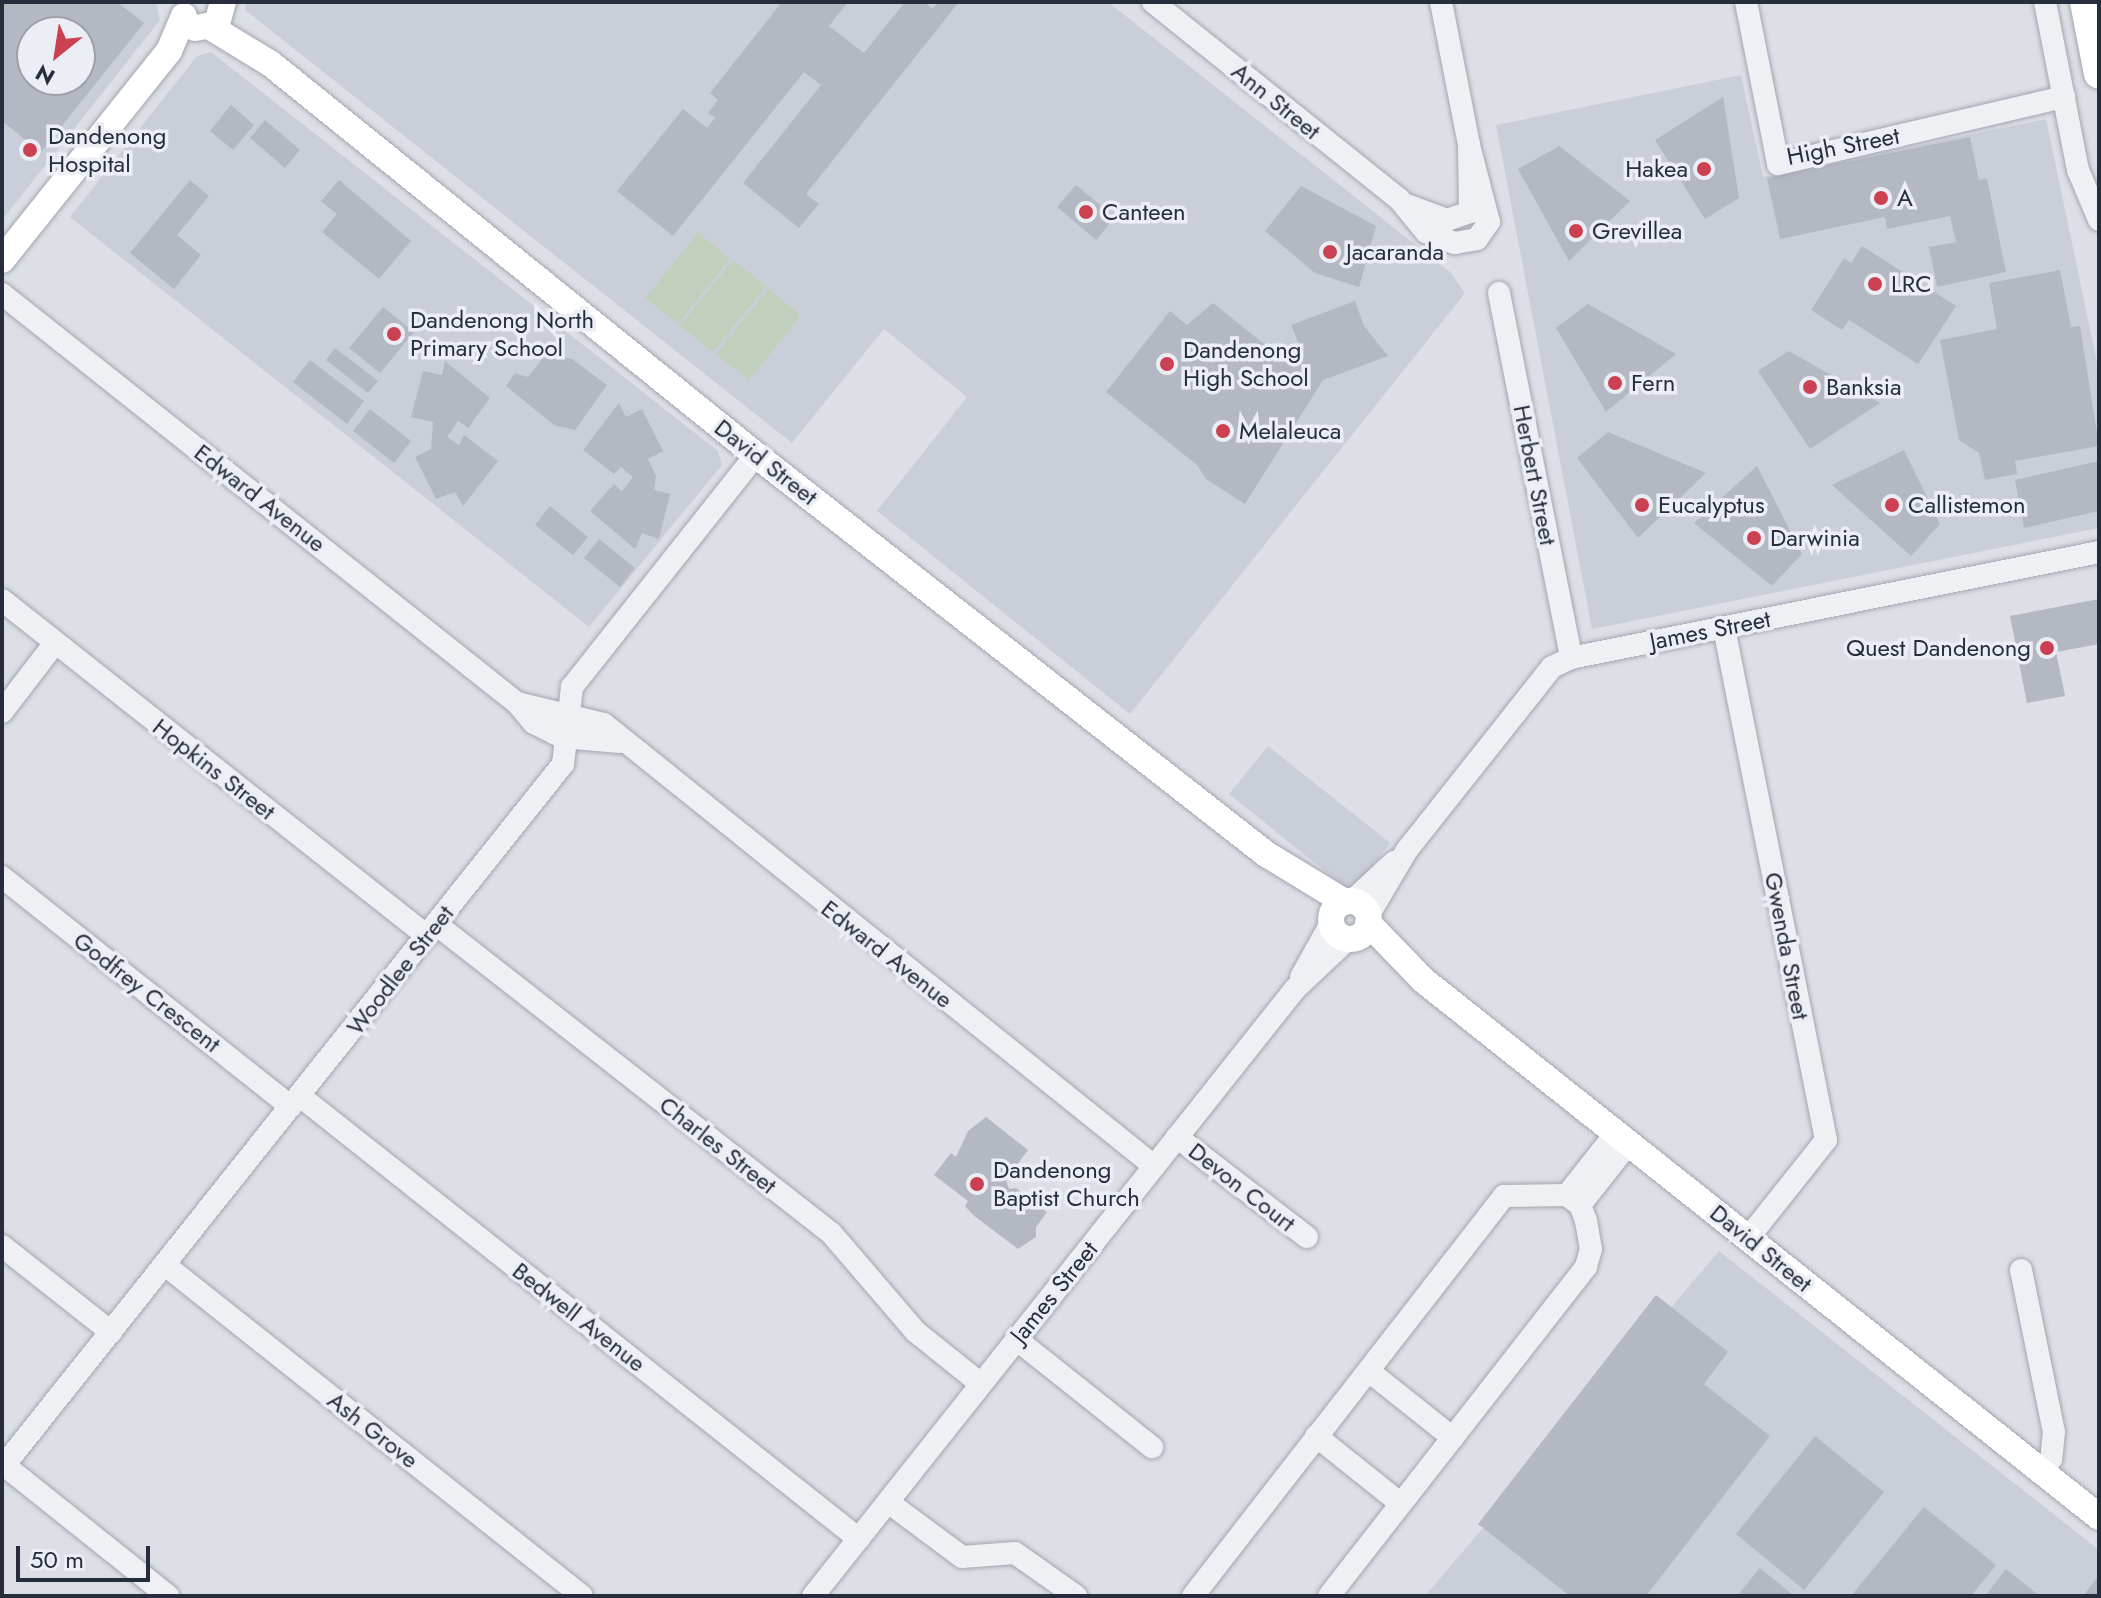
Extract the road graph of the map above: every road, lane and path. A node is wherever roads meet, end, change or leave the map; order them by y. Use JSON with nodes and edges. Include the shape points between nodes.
{"nodes":[{"id":1,"x":1153,"y":2,"type":"edge"},
{"id":2,"x":1441,"y":2,"type":"edge"},
{"id":3,"x":1746,"y":2,"type":"edge"},
{"id":4,"x":2045,"y":2,"type":"edge"},
{"id":5,"x":2085,"y":2,"type":"edge"},
{"id":6,"x":198,"y":12,"type":"edge"},
{"id":7,"x":2099,"y":74,"type":"edge"},
{"id":8,"x":2064,"y":97,"type":"junction"},
{"id":9,"x":1469,"y":145,"type":"junction"},
{"id":10,"x":1399,"y":199,"type":"junction"},
{"id":11,"x":1470,"y":212,"type":"junction"},
{"id":12,"x":2099,"y":220,"type":"edge"},
{"id":13,"x":1484,"y":232,"type":"junction"},
{"id":14,"x":2,"y":260,"type":"edge"},
{"id":15,"x":1499,"y":293,"type":"dead end"},
{"id":16,"x":2,"y":294,"type":"edge"},
{"id":17,"x":756,"y":455,"type":"junction"},
{"id":18,"x":2099,"y":552,"type":"edge"},
{"id":19,"x":2,"y":600,"type":"edge"},
{"id":20,"x":1724,"y":628,"type":"junction"},
{"id":21,"x":55,"y":643,"type":"junction"},
{"id":22,"x":1571,"y":658,"type":"junction"},
{"id":23,"x":517,"y":703,"type":"junction"},
{"id":24,"x":2,"y":712,"type":"edge"},
{"id":25,"x":567,"y":714,"type":"junction"},
{"id":26,"x":568,"y":738,"type":"junction"},
{"id":27,"x":620,"y":742,"type":"junction"},
{"id":28,"x":2,"y":877,"type":"edge"},
{"id":29,"x":1349,"y":920,"type":"junction"},
{"id":30,"x":431,"y":930,"type":"junction"},
{"id":31,"x":296,"y":1101,"type":"junction"},
{"id":32,"x":1177,"y":1137,"type":"junction"},
{"id":33,"x":1623,"y":1138,"type":"junction"},
{"id":34,"x":1154,"y":1166,"type":"junction"},
{"id":35,"x":1574,"y":1200,"type":"junction"},
{"id":36,"x":1307,"y":1237,"type":"dead end"},
{"id":37,"x":1748,"y":1238,"type":"junction"},
{"id":38,"x":2,"y":1246,"type":"edge"},
{"id":39,"x":165,"y":1265,"type":"junction"},
{"id":40,"x":2021,"y":1270,"type":"dead end"},
{"id":41,"x":111,"y":1332,"type":"junction"},
{"id":42,"x":1016,"y":1339,"type":"junction"},
{"id":43,"x":1370,"y":1372,"type":"junction"},
{"id":44,"x":981,"y":1384,"type":"junction"},
{"id":45,"x":1316,"y":1436,"type":"junction"},
{"id":46,"x":1453,"y":1438,"type":"junction"},
{"id":47,"x":1152,"y":1447,"type":"dead end"},
{"id":48,"x":3,"y":1467,"type":"edge"},
{"id":49,"x":2041,"y":1471,"type":"junction"},
{"id":50,"x":888,"y":1502,"type":"junction"},
{"id":51,"x":1400,"y":1503,"type":"junction"},
{"id":52,"x":2099,"y":1517,"type":"edge"},
{"id":53,"x":859,"y":1539,"type":"junction"},
{"id":54,"x":168,"y":1596,"type":"edge"},
{"id":55,"x":582,"y":1596,"type":"edge"},
{"id":56,"x":813,"y":1596,"type":"edge"},
{"id":57,"x":1076,"y":1596,"type":"edge"},
{"id":58,"x":1193,"y":1596,"type":"edge"},
{"id":59,"x":1329,"y":1596,"type":"edge"}],
"edges":[{"from":1,"to":10,"type":"street","name":"Ann Street"},
{"from":2,"to":9,"type":"street"},
{"from":3,"to":8,"type":"street","name":"High Street","via":[[1778,164]]},
{"from":4,"to":8,"type":"street"},
{"from":5,"to":7,"type":"highway"},
{"from":6,"to":14,"type":"main road"},
{"from":6,"to":17,"type":"main road","name":"David Street","via":[[271,64]]},
{"from":8,"to":12,"type":"street","via":[[2078,170]]},
{"from":9,"to":11,"type":"street"},
{"from":9,"to":13,"type":"street","via":[[1489,211]]},
{"from":10,"to":11,"type":"street","name":"Ann Street","via":[[1438,219],[1457,219]]},
{"from":10,"to":13,"type":"street","name":"Ann Street","via":[[1420,227],[1443,240],[1466,243]]},
{"from":11,"to":13,"type":"street"},
{"from":15,"to":22,"type":"street","name":"Herbert Street"},
{"from":16,"to":23,"type":"street","name":"Edward Avenue"},
{"from":17,"to":25,"type":"street","name":"Woodlee Street","via":[[572,687]]},
{"from":17,"to":29,"type":"main road","name":"David Street"},
{"from":18,"to":20,"type":"street","name":"James Street"},
{"from":19,"to":21,"type":"street","name":"Hopkins Street"},
{"from":20,"to":22,"type":"street","name":"James Street"},
{"from":20,"to":37,"type":"street","name":"Gwenda Street","via":[[1826,1140]]},
{"from":21,"to":24,"type":"street"},
{"from":21,"to":30,"type":"street","name":"Hopkins Street"},
{"from":22,"to":29,"type":"street","name":"James Street","via":[[1552,667]]},
{"from":23,"to":25,"type":"street","name":"Edward Avenue"},
{"from":23,"to":26,"type":"street","name":"Edward Avenue","via":[[541,727]]},
{"from":25,"to":26,"type":"street","name":"Woodlee Street"},
{"from":25,"to":27,"type":"street","name":"Edward Avenue","via":[[596,720]]},
{"from":26,"to":27,"type":"street","name":"Edward Avenue"},
{"from":26,"to":30,"type":"street","name":"Woodlee Street","via":[[563,764]]},
{"from":27,"to":34,"type":"street","name":"Edward Avenue"},
{"from":28,"to":31,"type":"street","name":"Godfrey Crescent"},
{"from":29,"to":32,"type":"street","name":"James Street"},
{"from":29,"to":33,"type":"main road","name":"David Street"},
{"from":30,"to":31,"type":"street","name":"Woodlee Street"},
{"from":30,"to":44,"type":"street","name":"Charles Street","via":[[831,1233],[916,1332]]},
{"from":31,"to":39,"type":"street","name":"Woodlee Street"},
{"from":31,"to":53,"type":"street","name":"Bedwell Avenue"},
{"from":32,"to":34,"type":"street","name":"James Street"},
{"from":32,"to":36,"type":"street","name":"Devon Court"},
{"from":33,"to":35,"type":"street"},
{"from":33,"to":37,"type":"main road","name":"David Street"},
{"from":34,"to":42,"type":"street","name":"James Street"},
{"from":35,"to":43,"type":"street","via":[[1504,1196],[1445,1277],[1379,1351]]},
{"from":35,"to":46,"type":"street","via":[[1590,1237],[1586,1267]]},
{"from":37,"to":49,"type":"main road","name":"David Street"},
{"from":38,"to":41,"type":"street"},
{"from":39,"to":41,"type":"street","name":"Woodlee Street"},
{"from":39,"to":55,"type":"street","name":"Ash Grove"},
{"from":40,"to":49,"type":"street","via":[[2054,1432],[2051,1459]]},
{"from":41,"to":48,"type":"street","name":"Woodlee Street"},
{"from":42,"to":44,"type":"street","name":"James Street"},
{"from":42,"to":47,"type":"street"},
{"from":43,"to":45,"type":"street"},
{"from":43,"to":46,"type":"street"},
{"from":44,"to":50,"type":"street","name":"James Street"},
{"from":45,"to":51,"type":"street"},
{"from":45,"to":58,"type":"street"},
{"from":46,"to":51,"type":"street"},
{"from":48,"to":54,"type":"street"},
{"from":49,"to":52,"type":"main road","name":"David Street"},
{"from":50,"to":53,"type":"street","name":"James Street"},
{"from":50,"to":57,"type":"street","via":[[962,1557],[1015,1553]]},
{"from":51,"to":59,"type":"street"},
{"from":53,"to":56,"type":"street","name":"James Street"}]}
